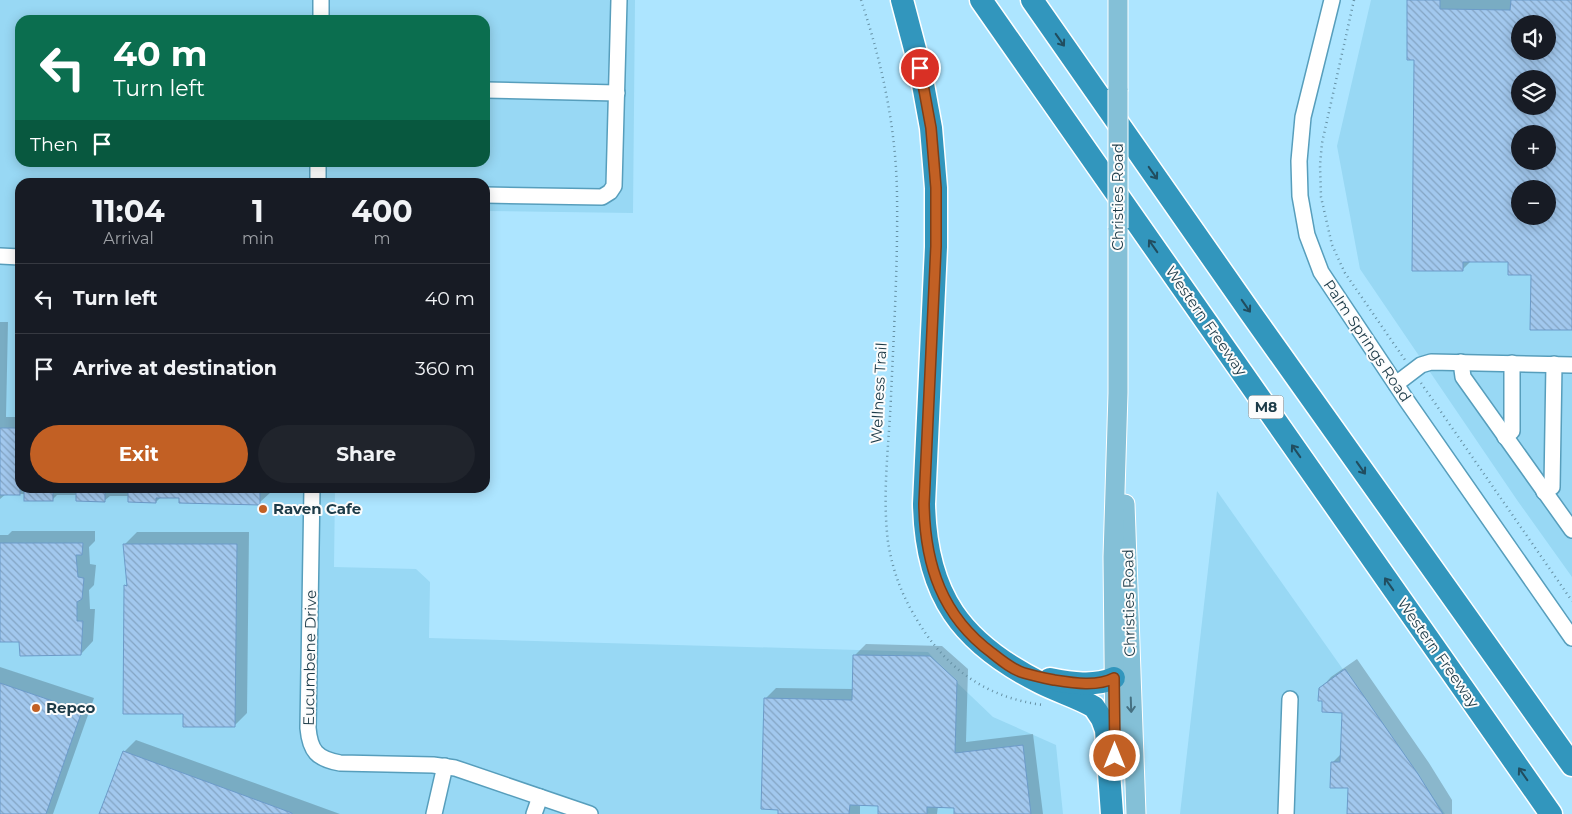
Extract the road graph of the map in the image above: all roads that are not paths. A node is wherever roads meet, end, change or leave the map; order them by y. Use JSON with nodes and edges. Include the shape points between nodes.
{"nodes":[{"id":1,"x":321,"y":0,"type":"edge"},
{"id":2,"x":619,"y":0,"type":"edge"},
{"id":3,"x":902,"y":0,"type":"edge"},
{"id":4,"x":981,"y":0,"type":"edge"},
{"id":5,"x":1032,"y":0,"type":"edge"},
{"id":6,"x":1118,"y":0,"type":"edge"},
{"id":7,"x":1332,"y":0,"type":"edge"},
{"id":8,"x":321,"y":15,"type":"edge"},
{"id":9,"x":490,"y":90,"type":"edge"},
{"id":10,"x":617,"y":93,"type":"junction"},
{"id":11,"x":490,"y":195,"type":"edge"},
{"id":12,"x":0,"y":256,"type":"edge"},
{"id":13,"x":15,"y":257,"type":"edge"},
{"id":14,"x":1461,"y":362,"type":"junction"},
{"id":15,"x":1512,"y":363,"type":"junction"},
{"id":16,"x":1554,"y":364,"type":"junction"},
{"id":17,"x":1572,"y":365,"type":"edge"},
{"id":18,"x":1396,"y":384,"type":"junction"},
{"id":19,"x":1118,"y":393,"type":"junction"},
{"id":20,"x":1505,"y":437,"type":"junction"},
{"id":21,"x":1544,"y":492,"type":"junction"},
{"id":22,"x":312,"y":493,"type":"edge"},
{"id":23,"x":1572,"y":530,"type":"edge"},
{"id":24,"x":1127,"y":533,"type":"junction"},
{"id":25,"x":1572,"y":638,"type":"edge"},
{"id":26,"x":1023,"y":673,"type":"junction"},
{"id":27,"x":1114,"y":678,"type":"junction"},
{"id":28,"x":1290,"y":699,"type":"dead end"},
{"id":29,"x":445,"y":766,"type":"junction"},
{"id":30,"x":1572,"y":766,"type":"edge"},
{"id":31,"x":540,"y":797,"type":"junction"},
{"id":32,"x":434,"y":814,"type":"edge"},
{"id":33,"x":534,"y":814,"type":"edge"},
{"id":34,"x":590,"y":814,"type":"edge"},
{"id":35,"x":1114,"y":814,"type":"edge"},
{"id":36,"x":1136,"y":814,"type":"edge"},
{"id":37,"x":1286,"y":814,"type":"edge"},
{"id":38,"x":1551,"y":814,"type":"edge"}],
"edges":[{"from":1,"to":8,"type":"street"},
{"from":2,"to":10,"type":"street"},
{"from":3,"to":26,"type":"highway","via":[[920,68],[931,128],[936,188],[924,504],[926,544],[942,594],[959,622],[986,649]]},
{"from":38,"to":4,"type":"highway","name":"Western Freeway","number":"M8","one_way":true},
{"from":5,"to":30,"type":"highway","number":"M8","one_way":true},
{"from":6,"to":19,"type":"main road","name":"Christies Road","bridge":true},
{"from":7,"to":18,"type":"street","name":"Palm Springs Road","via":[[1303,117],[1298,161],[1300,196],[1307,235],[1321,272]]},
{"from":9,"to":10,"type":"street"},
{"from":10,"to":11,"type":"street","via":[[614,186],[610,192],[602,197]]},
{"from":12,"to":13,"type":"street"},
{"from":14,"to":15,"type":"street"},
{"from":14,"to":18,"type":"street","via":[[1430,362]]},
{"from":14,"to":20,"type":"street","via":[[1463,377]]},
{"from":15,"to":16,"type":"street"},
{"from":15,"to":20,"type":"street","via":[[1512,431]]},
{"from":16,"to":17,"type":"street"},
{"from":16,"to":21,"type":"street","via":[[1552,487]]},
{"from":18,"to":25,"type":"street","name":"Palm Springs Road"},
{"from":19,"to":24,"type":"main road","name":"Christies Road"},
{"from":19,"to":27,"type":"main road","name":"Christies Road","via":[[1113,557]]},
{"from":20,"to":21,"type":"street"},
{"from":21,"to":23,"type":"street"},
{"from":22,"to":29,"type":"street","name":"Eucumbene Drive","via":[[308,728],[312,749],[329,761],[340,763]]},
{"from":24,"to":27,"type":"main road","via":[[1122,596],[1122,665]]},
{"from":24,"to":36,"type":"main road","name":"Christies Road","one_way":true},
{"from":26,"to":27,"type":"highway","via":[[1066,682],[1094,683]]},
{"from":26,"to":35,"type":"highway","via":[[1086,702],[1099,713],[1106,730]]},
{"from":27,"to":35,"type":"main road","name":"Christies Road"},
{"from":28,"to":37,"type":"street"},
{"from":29,"to":31,"type":"street","name":"Eucumbene Drive"},
{"from":29,"to":32,"type":"street"},
{"from":31,"to":33,"type":"street"},
{"from":31,"to":34,"type":"street","name":"Eucumbene Drive"}]}
